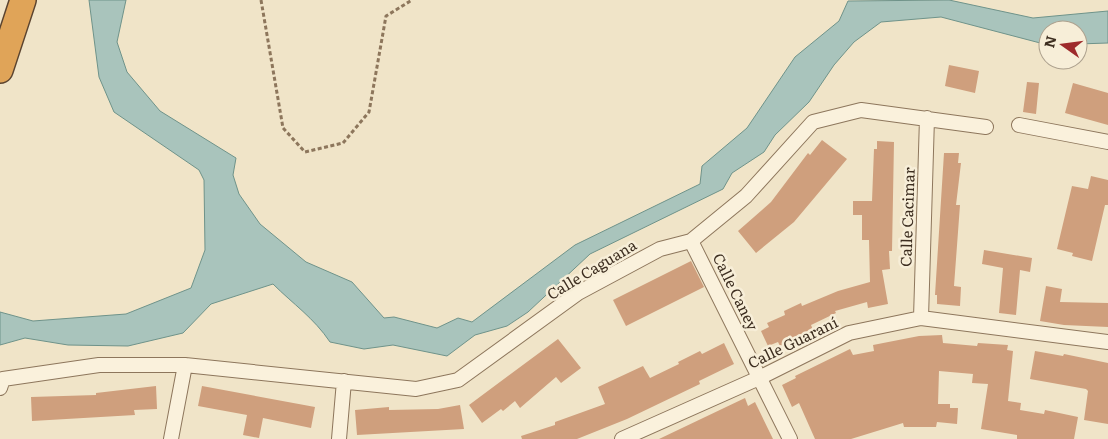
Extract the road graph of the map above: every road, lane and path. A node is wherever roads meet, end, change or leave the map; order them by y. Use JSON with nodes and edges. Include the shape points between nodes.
{"nodes":[{"id":1,"x":261,"y":0,"type":"edge"},
{"id":2,"x":412,"y":0,"type":"edge"},
{"id":3,"x":20,"y":10,"type":"edge"},
{"id":4,"x":0,"y":70,"type":"edge"},
{"id":5,"x":927,"y":118,"type":"junction"},
{"id":6,"x":1019,"y":125,"type":"dead end"},
{"id":7,"x":986,"y":127,"type":"dead end"},
{"id":8,"x":1108,"y":142,"type":"edge"},
{"id":9,"x":691,"y":241,"type":"junction"},
{"id":10,"x":921,"y":318,"type":"junction"},
{"id":11,"x":1108,"y":342,"type":"edge"},
{"id":12,"x":185,"y":365,"type":"junction"},
{"id":13,"x":759,"y":378,"type":"junction"},
{"id":14,"x":344,"y":381,"type":"junction"},
{"id":15,"x":0,"y":388,"type":"edge"},
{"id":16,"x":172,"y":439,"type":"edge"},
{"id":17,"x":339,"y":439,"type":"edge"},
{"id":18,"x":622,"y":439,"type":"edge"},
{"id":19,"x":790,"y":439,"type":"edge"}],
"edges":[{"from":1,"to":2,"type":"path","via":[[283,128],[305,152],[343,143],[370,112],[386,16]]},
{"from":3,"to":4,"type":"highway"},
{"from":5,"to":7,"type":"street","name":"Calle Caguana"},
{"from":5,"to":9,"type":"street","name":"Calle Caguana","via":[[861,110],[813,122],[746,196]]},
{"from":5,"to":10,"type":"street","name":"Calle Cacimar"},
{"from":6,"to":8,"type":"street"},
{"from":9,"to":13,"type":"street","name":"Calle Caney"},
{"from":9,"to":14,"type":"street","name":"Calle Caguana","via":[[660,249],[578,293],[458,380],[416,389]]},
{"from":10,"to":11,"type":"street","name":"Calle Guaraní"},
{"from":10,"to":13,"type":"street","name":"Calle Guaraní","via":[[849,333]]},
{"from":12,"to":14,"type":"street","name":"Calle Caguana"},
{"from":12,"to":15,"type":"street","name":"Calle Caguana","via":[[99,365],[3,379]]},
{"from":12,"to":16,"type":"street"},
{"from":13,"to":18,"type":"street","name":"Calle Guaraní"},
{"from":13,"to":19,"type":"street","name":"Calle Caney"},
{"from":14,"to":17,"type":"street"}]}
